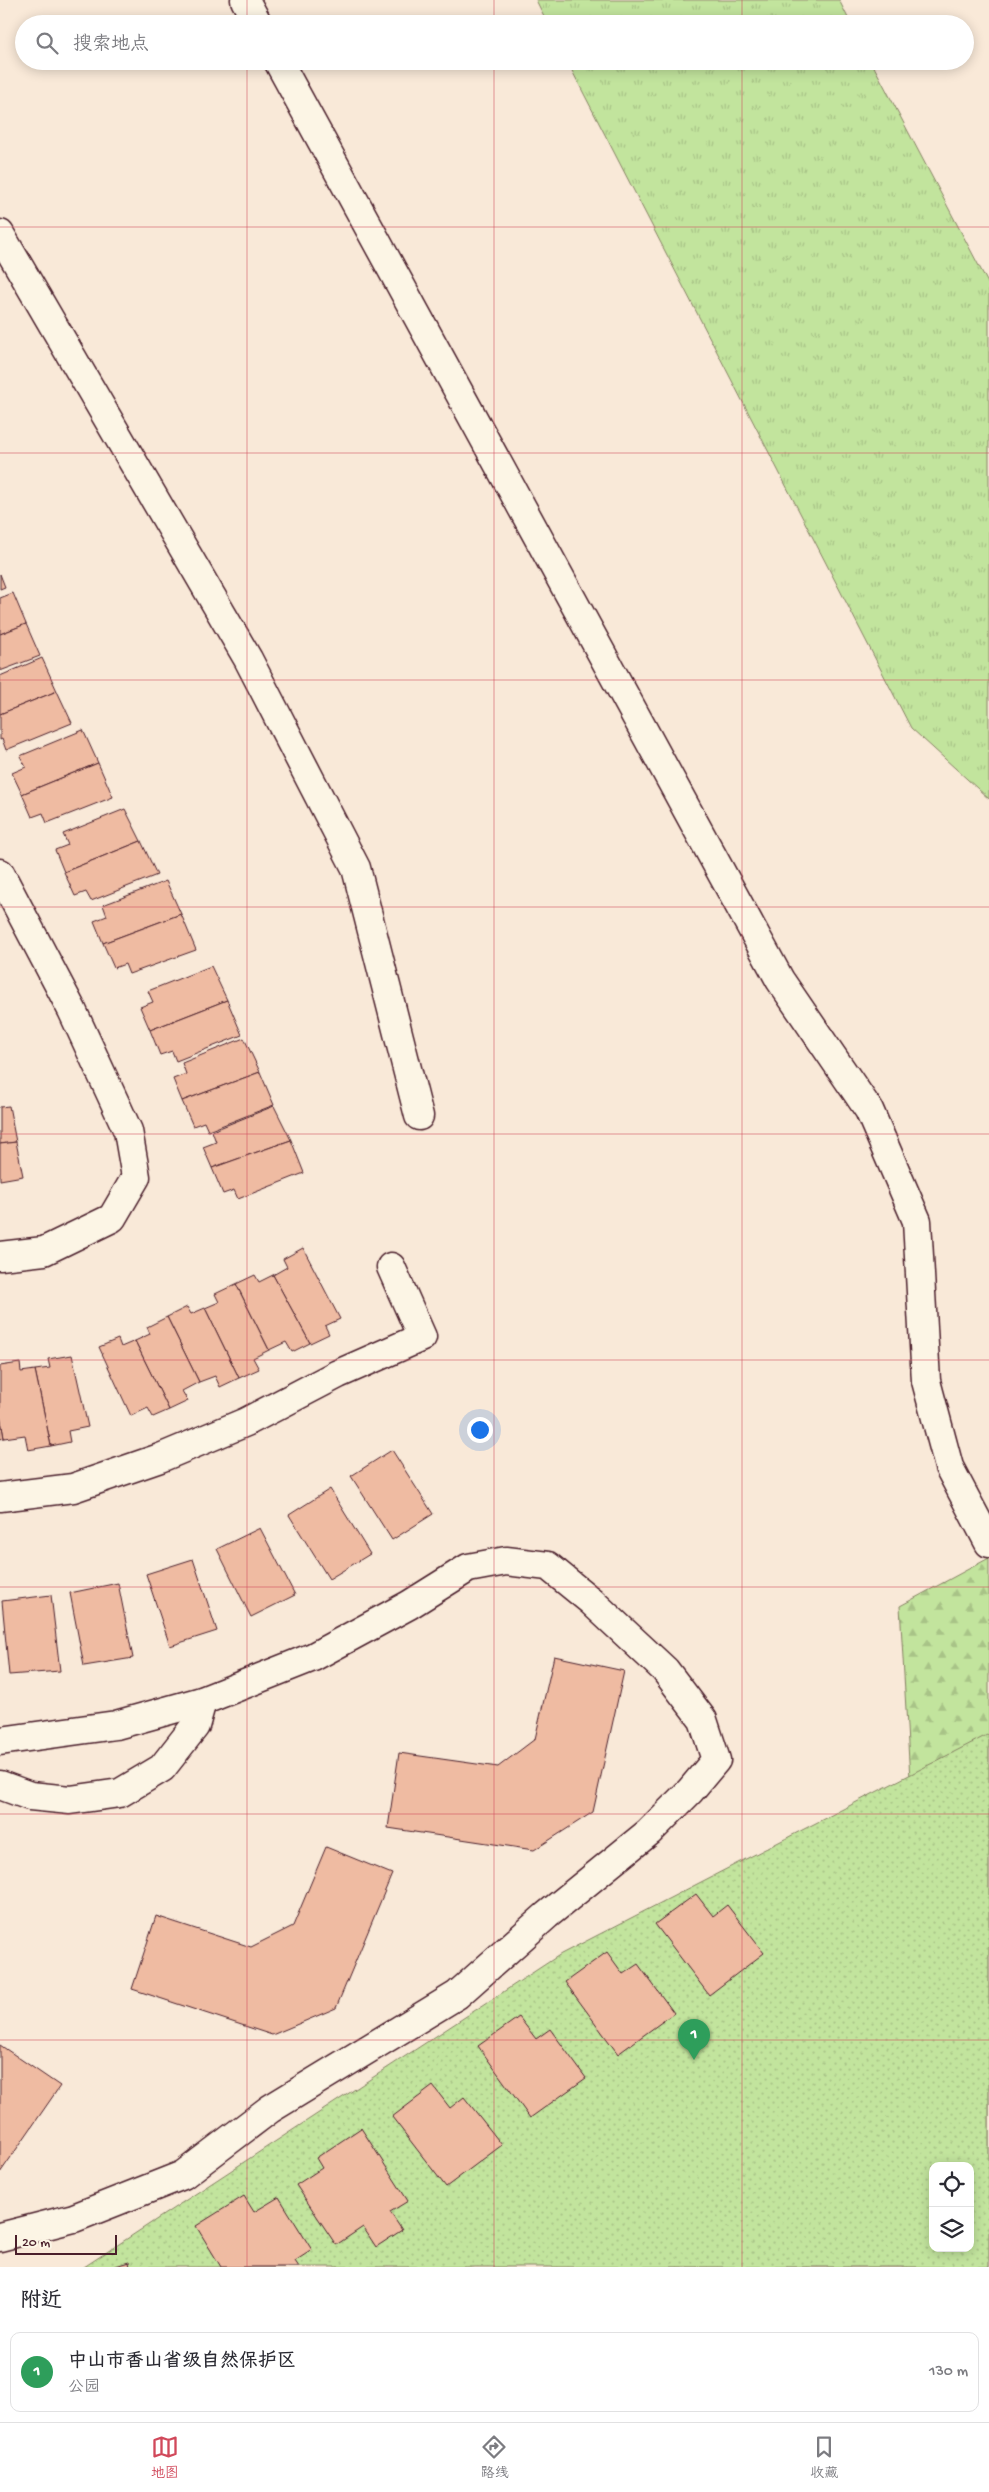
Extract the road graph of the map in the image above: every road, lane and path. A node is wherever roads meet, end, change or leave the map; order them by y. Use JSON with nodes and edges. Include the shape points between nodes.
{"nodes":[{"id":1,"x":245,"y":0,"type":"edge"},
{"id":2,"x":253,"y":15,"type":"edge"},
{"id":3,"x":283,"y":70,"type":"edge"},
{"id":4,"x":0,"y":234,"type":"edge"},
{"id":5,"x":0,"y":873,"type":"edge"},
{"id":6,"x":419,"y":1116,"type":"dead end"},
{"id":7,"x":0,"y":1256,"type":"edge"},
{"id":8,"x":391,"y":1267,"type":"dead end"},
{"id":9,"x":0,"y":1497,"type":"edge"},
{"id":10,"x":989,"y":1543,"type":"edge"},
{"id":11,"x":202,"y":1701,"type":"junction"},
{"id":12,"x":0,"y":1741,"type":"edge"},
{"id":13,"x":0,"y":1785,"type":"edge"},
{"id":14,"x":0,"y":2237,"type":"edge"}],
"edges":[{"from":1,"to":2,"type":"street"},
{"from":3,"to":10,"type":"street","via":[[780,980],[868,1110],[917,1221],[926,1381],[949,1467]]},
{"from":4,"to":6,"type":"street","via":[[248,659],[356,868]]},
{"from":5,"to":7,"type":"street","via":[[72,1010],[128,1131],[136,1177],[112,1218],[44,1250]]},
{"from":8,"to":9,"type":"street","via":[[422,1337],[338,1374],[246,1422],[160,1458],[73,1488]]},
{"from":11,"to":12,"type":"street","via":[[116,1724]]},
{"from":11,"to":13,"type":"street","via":[[196,1726],[162,1768],[120,1793],[70,1800],[30,1796]]},
{"from":11,"to":14,"type":"street","via":[[313,1657],[409,1605],[468,1568],[506,1561],[548,1566],[665,1670],[704,1720],[716,1760],[649,1832],[457,1994],[270,2109],[184,2175],[74,2218]]}]}
